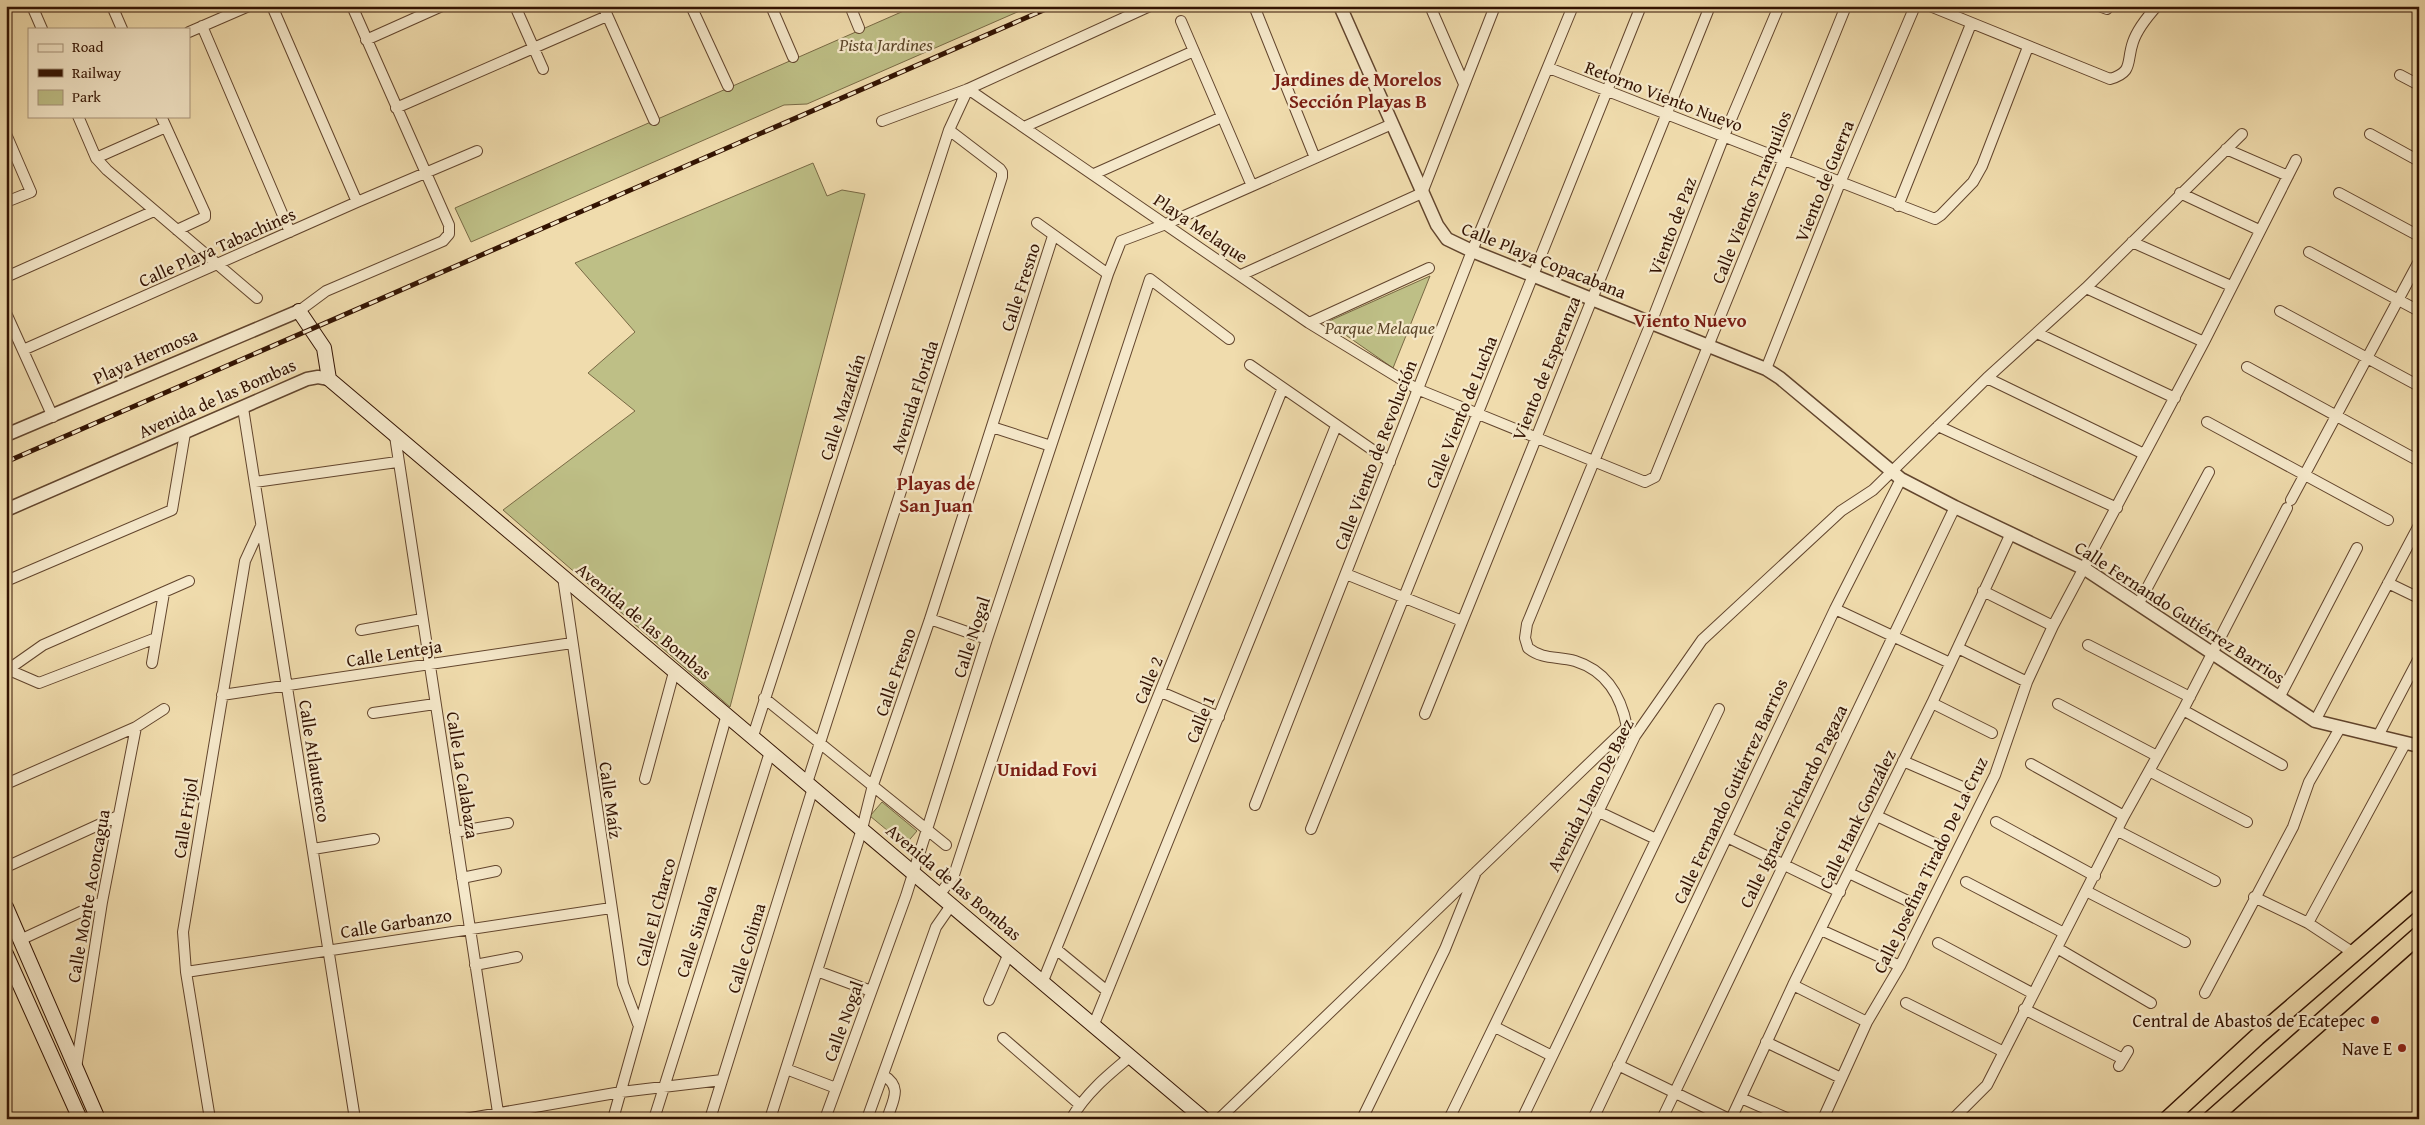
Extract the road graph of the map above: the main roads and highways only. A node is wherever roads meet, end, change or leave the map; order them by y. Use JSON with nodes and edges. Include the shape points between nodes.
{"nodes":[{"id":1,"x":299,"y":311,"type":"road end"},
{"id":2,"x":2419,"y":897,"type":"edge"},
{"id":3,"x":6,"y":907,"type":"edge"},
{"id":4,"x":2419,"y":935,"type":"edge"},
{"id":5,"x":8,"y":963,"type":"edge"},
{"id":6,"x":80,"y":1119,"type":"edge"},
{"id":7,"x":98,"y":1119,"type":"edge"},
{"id":8,"x":1204,"y":1119,"type":"edge"},
{"id":9,"x":2168,"y":1119,"type":"edge"},
{"id":10,"x":2211,"y":1119,"type":"edge"}],
"edges":[{"from":1,"to":8,"type":"main road","name":"Avenida de las Bombas","via":[[324,348],[329,379]]},
{"from":2,"to":9,"type":"highway"},
{"from":3,"to":7,"type":"main road"},
{"from":4,"to":10,"type":"highway"},
{"from":5,"to":6,"type":"main road"}]}
